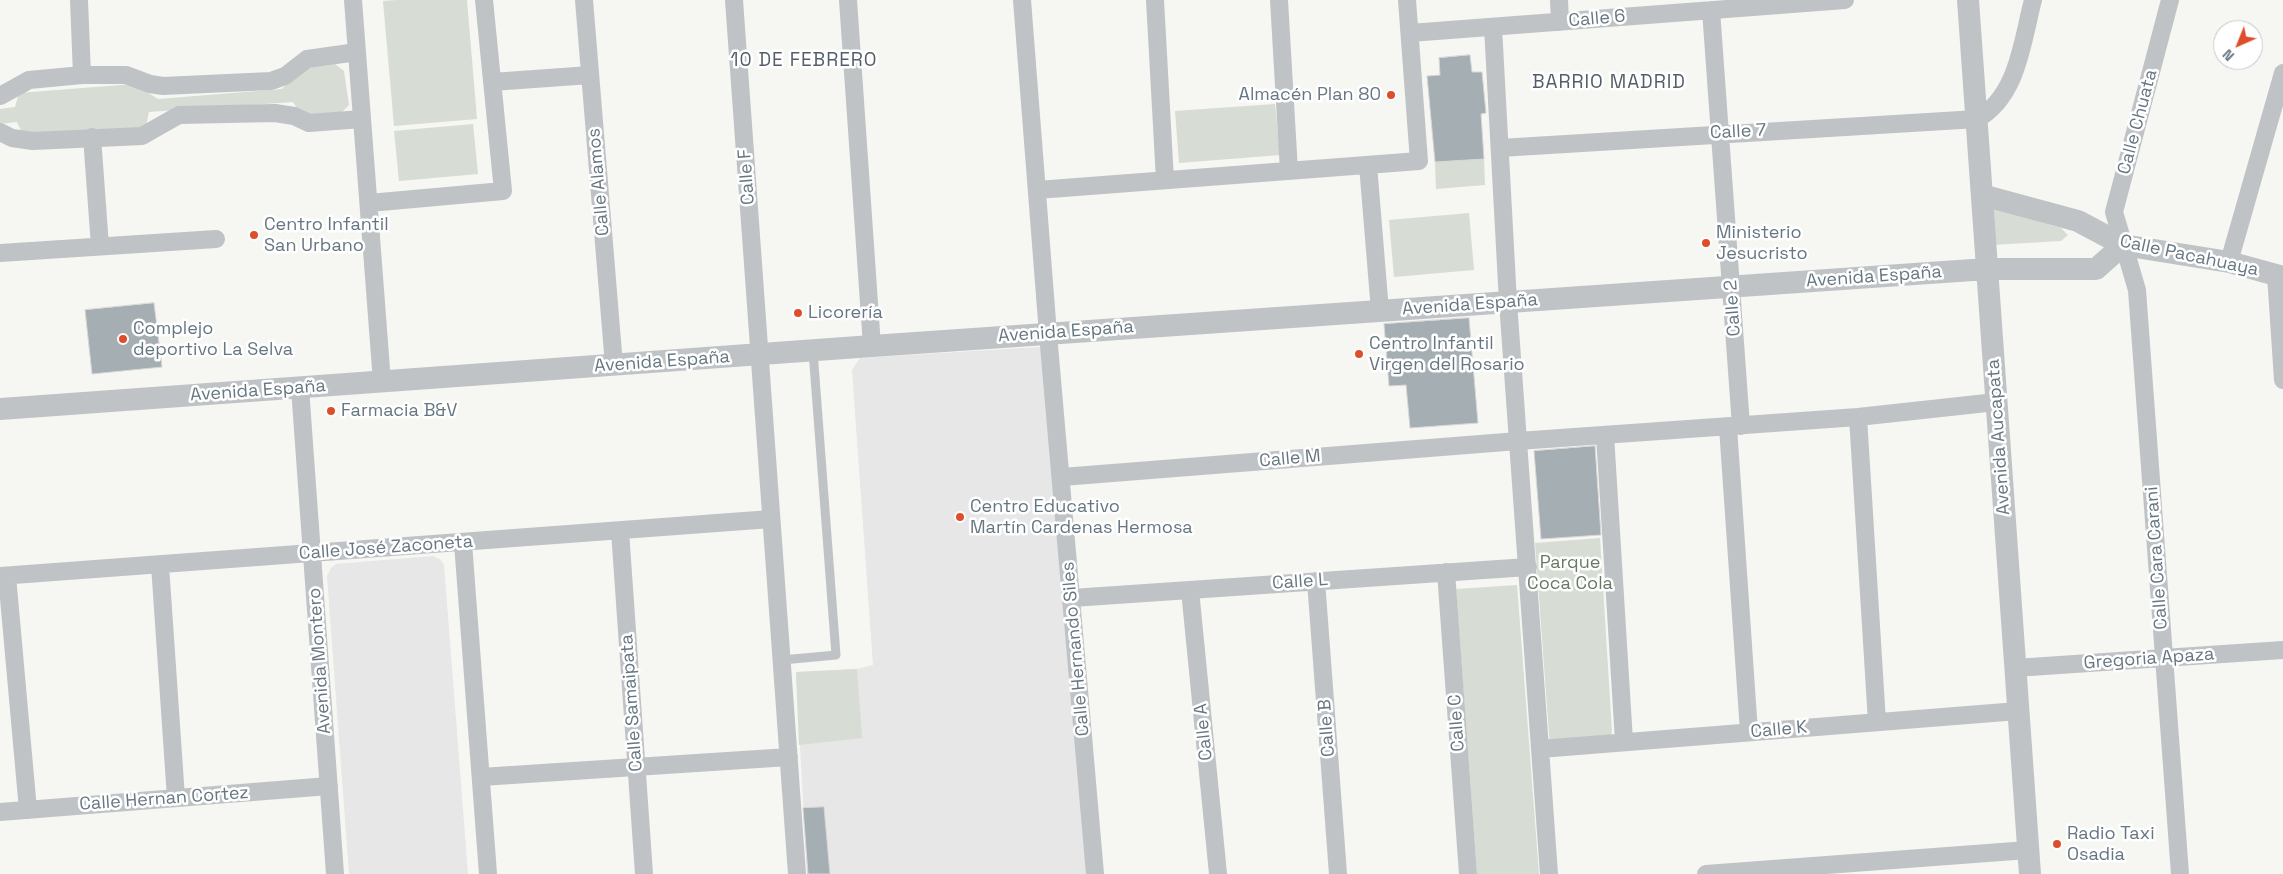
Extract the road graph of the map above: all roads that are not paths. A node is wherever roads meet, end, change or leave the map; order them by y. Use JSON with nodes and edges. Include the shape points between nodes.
{"nodes":[{"id":1,"x":79,"y":0,"type":"edge"},
{"id":2,"x":353,"y":0,"type":"edge"},
{"id":3,"x":484,"y":0,"type":"edge"},
{"id":4,"x":584,"y":0,"type":"edge"},
{"id":5,"x":734,"y":0,"type":"edge"},
{"id":6,"x":848,"y":0,"type":"edge"},
{"id":7,"x":1022,"y":0,"type":"edge"},
{"id":8,"x":1155,"y":0,"type":"edge"},
{"id":9,"x":1279,"y":0,"type":"edge"},
{"id":10,"x":1407,"y":0,"type":"edge"},
{"id":11,"x":1559,"y":0,"type":"edge"},
{"id":12,"x":1845,"y":0,"type":"edge"},
{"id":13,"x":1968,"y":0,"type":"edge"},
{"id":14,"x":2033,"y":0,"type":"edge"},
{"id":15,"x":2170,"y":0,"type":"edge"},
{"id":16,"x":1820,"y":1,"type":"edge"},
{"id":17,"x":1691,"y":6,"type":"edge"},
{"id":18,"x":1711,"y":10,"type":"junction"},
{"id":19,"x":1560,"y":22,"type":"junction"},
{"id":20,"x":1494,"y":27,"type":"junction"},
{"id":21,"x":1410,"y":33,"type":"junction"},
{"id":22,"x":357,"y":52,"type":"junction"},
{"id":23,"x":2283,"y":73,"type":"edge"},
{"id":24,"x":82,"y":75,"type":"junction"},
{"id":25,"x":590,"y":75,"type":"junction"},
{"id":26,"x":492,"y":82,"type":"junction"},
{"id":27,"x":0,"y":96,"type":"edge"},
{"id":28,"x":362,"y":119,"type":"junction"},
{"id":29,"x":1977,"y":119,"type":"junction"},
{"id":30,"x":0,"y":132,"type":"edge"},
{"id":31,"x":1720,"y":133,"type":"junction"},
{"id":32,"x":92,"y":137,"type":"junction"},
{"id":33,"x":1500,"y":148,"type":"junction"},
{"id":34,"x":1368,"y":165,"type":"junction"},
{"id":35,"x":1289,"y":171,"type":"junction"},
{"id":36,"x":1165,"y":180,"type":"junction"},
{"id":37,"x":1037,"y":190,"type":"junction"},
{"id":38,"x":1982,"y":195,"type":"junction"},
{"id":39,"x":369,"y":203,"type":"junction"},
{"id":40,"x":216,"y":239,"type":"dead end"},
{"id":41,"x":2123,"y":245,"type":"junction"},
{"id":42,"x":100,"y":246,"type":"junction"},
{"id":43,"x":0,"y":253,"type":"edge"},
{"id":44,"x":2229,"y":262,"type":"junction"},
{"id":45,"x":1987,"y":269,"type":"junction"},
{"id":46,"x":2279,"y":276,"type":"edge"},
{"id":47,"x":1732,"y":287,"type":"junction"},
{"id":48,"x":1508,"y":302,"type":"junction"},
{"id":49,"x":1380,"y":311,"type":"junction"},
{"id":50,"x":1048,"y":334,"type":"junction"},
{"id":51,"x":872,"y":346,"type":"junction"},
{"id":52,"x":813,"y":351,"type":"junction"},
{"id":53,"x":760,"y":355,"type":"junction"},
{"id":54,"x":614,"y":365,"type":"junction"},
{"id":55,"x":2283,"y":380,"type":"edge"},
{"id":56,"x":382,"y":382,"type":"junction"},
{"id":57,"x":300,"y":388,"type":"junction"},
{"id":58,"x":1996,"y":402,"type":"junction"},
{"id":59,"x":0,"y":410,"type":"edge"},
{"id":60,"x":1858,"y":417,"type":"junction"},
{"id":61,"x":1735,"y":426,"type":"junction"},
{"id":62,"x":1605,"y":435,"type":"junction"},
{"id":63,"x":1518,"y":441,"type":"junction"},
{"id":64,"x":1062,"y":477,"type":"junction"},
{"id":65,"x":771,"y":519,"type":"junction"},
{"id":66,"x":620,"y":531,"type":"junction"},
{"id":67,"x":463,"y":543,"type":"junction"},
{"id":68,"x":312,"y":554,"type":"junction"},
{"id":69,"x":160,"y":565,"type":"junction"},
{"id":70,"x":1528,"y":567,"type":"junction"},
{"id":71,"x":1446,"y":572,"type":"junction"},
{"id":72,"x":3,"y":576,"type":"edge"},
{"id":73,"x":1316,"y":582,"type":"junction"},
{"id":74,"x":1190,"y":590,"type":"junction"},
{"id":75,"x":1072,"y":598,"type":"junction"},
{"id":76,"x":2283,"y":650,"type":"edge"},
{"id":77,"x":2165,"y":658,"type":"junction"},
{"id":78,"x":782,"y":660,"type":"junction"},
{"id":79,"x":2015,"y":668,"type":"junction"},
{"id":80,"x":2018,"y":710,"type":"junction"},
{"id":81,"x":1876,"y":722,"type":"junction"},
{"id":82,"x":1749,"y":732,"type":"junction"},
{"id":83,"x":1624,"y":741,"type":"junction"},
{"id":84,"x":1540,"y":749,"type":"junction"},
{"id":85,"x":789,"y":757,"type":"junction"},
{"id":86,"x":637,"y":767,"type":"junction"},
{"id":87,"x":482,"y":777,"type":"junction"},
{"id":88,"x":329,"y":786,"type":"junction"},
{"id":89,"x":176,"y":798,"type":"junction"},
{"id":90,"x":28,"y":810,"type":"junction"},
{"id":91,"x":0,"y":812,"type":"edge"},
{"id":92,"x":2028,"y":850,"type":"junction"},
{"id":93,"x":336,"y":874,"type":"edge"},
{"id":94,"x":488,"y":874,"type":"edge"},
{"id":95,"x":644,"y":874,"type":"edge"},
{"id":96,"x":797,"y":874,"type":"edge"},
{"id":97,"x":1095,"y":874,"type":"edge"},
{"id":98,"x":1218,"y":874,"type":"edge"},
{"id":99,"x":1338,"y":874,"type":"edge"},
{"id":100,"x":1468,"y":874,"type":"edge"},
{"id":101,"x":1549,"y":874,"type":"edge"},
{"id":102,"x":1706,"y":874,"type":"edge"},
{"id":103,"x":2030,"y":874,"type":"edge"},
{"id":104,"x":2180,"y":874,"type":"edge"}],
"edges":[{"from":1,"to":24,"type":"street"},
{"from":2,"to":22,"type":"street"},
{"from":3,"to":26,"type":"street"},
{"from":4,"to":25,"type":"street","name":"Calle Alamos"},
{"from":5,"to":53,"type":"street","name":"Calle F"},
{"from":6,"to":51,"type":"street"},
{"from":7,"to":37,"type":"street","name":"Calle Hernando Siles"},
{"from":8,"to":36,"type":"street"},
{"from":9,"to":35,"type":"street"},
{"from":10,"to":21,"type":"street"},
{"from":11,"to":19,"type":"street"},
{"from":12,"to":16,"type":"street","name":"Calle 6"},
{"from":13,"to":29,"type":"street","name":"Avenida Aucapata"},
{"from":14,"to":29,"type":"street","via":[[2011,84],[2001,100]]},
{"from":15,"to":41,"type":"street","name":"Calle Chuata","via":[[2114,212]]},
{"from":16,"to":18,"type":"street","name":"Calle 6"},
{"from":17,"to":18,"type":"street","name":"Calle 6"},
{"from":17,"to":19,"type":"street","name":"Calle 6"},
{"from":18,"to":31,"type":"street","name":"Calle 2"},
{"from":19,"to":20,"type":"street","name":"Calle 6"},
{"from":20,"to":21,"type":"street","name":"Calle 6"},
{"from":20,"to":33,"type":"street"},
{"from":21,"to":34,"type":"street","via":[[1419,161]]},
{"from":22,"to":24,"type":"street","via":[[307,59],[285,76],[271,81],[163,86],[126,75]]},
{"from":22,"to":28,"type":"street"},
{"from":23,"to":44,"type":"street"},
{"from":24,"to":27,"type":"street","via":[[28,80]]},
{"from":25,"to":26,"type":"street"},
{"from":25,"to":54,"type":"street","name":"Calle Alamos"},
{"from":26,"to":39,"type":"street","via":[[503,191]]},
{"from":28,"to":32,"type":"street","via":[[309,123],[275,113],[179,114],[142,136]]},
{"from":28,"to":39,"type":"street"},
{"from":29,"to":31,"type":"street","name":"Calle 7"},
{"from":29,"to":38,"type":"street","name":"Avenida Aucapata"},
{"from":30,"to":32,"type":"street","via":[[12,138],[33,141]]},
{"from":31,"to":33,"type":"street","name":"Calle 7"},
{"from":31,"to":47,"type":"street","name":"Calle 2"},
{"from":32,"to":42,"type":"street"},
{"from":33,"to":48,"type":"street"},
{"from":34,"to":35,"type":"street"},
{"from":34,"to":49,"type":"street"},
{"from":35,"to":36,"type":"street"},
{"from":36,"to":37,"type":"street"},
{"from":37,"to":50,"type":"street","name":"Calle Hernando Siles"},
{"from":38,"to":41,"type":"street","name":"Calle Pacahuaya","via":[[2078,221]]},
{"from":38,"to":45,"type":"street","name":"Avenida Aucapata"},
{"from":39,"to":56,"type":"street"},
{"from":40,"to":42,"type":"street"},
{"from":41,"to":44,"type":"street","name":"Calle Pacahuaya"},
{"from":41,"to":45,"type":"street","name":"Avenida España","via":[[2096,269]]},
{"from":41,"to":77,"type":"street","name":"Calle Cara Carani","via":[[2137,290]]},
{"from":42,"to":43,"type":"street"},
{"from":44,"to":46,"type":"street","name":"Calle Pacahuaya"},
{"from":45,"to":47,"type":"street","name":"Avenida España"},
{"from":45,"to":58,"type":"street","name":"Avenida Aucapata"},
{"from":46,"to":55,"type":"street"},
{"from":47,"to":48,"type":"street","name":"Avenida España"},
{"from":47,"to":61,"type":"street","name":"Calle 2"},
{"from":48,"to":49,"type":"street","name":"Avenida España"},
{"from":48,"to":63,"type":"street"},
{"from":49,"to":50,"type":"street","name":"Avenida España"},
{"from":50,"to":51,"type":"street","name":"Avenida España"},
{"from":50,"to":64,"type":"street","name":"Calle Hernando Siles"},
{"from":51,"to":52,"type":"street","name":"Avenida España"},
{"from":52,"to":53,"type":"street","name":"Avenida España"},
{"from":52,"to":78,"type":"lane","via":[[836,655]]},
{"from":53,"to":54,"type":"street","name":"Avenida España"},
{"from":53,"to":65,"type":"street","name":"Calle F"},
{"from":54,"to":56,"type":"street","name":"Avenida España"},
{"from":56,"to":57,"type":"street","name":"Avenida España"},
{"from":57,"to":59,"type":"street","name":"Avenida España"},
{"from":57,"to":68,"type":"street","name":"Avenida Montero"},
{"from":58,"to":60,"type":"street","name":"Calle M"},
{"from":58,"to":79,"type":"street","name":"Avenida Aucapata"},
{"from":60,"to":61,"type":"street","name":"Calle M"},
{"from":60,"to":81,"type":"street"},
{"from":61,"to":62,"type":"street","name":"Calle M"},
{"from":61,"to":82,"type":"street","name":"Calle 2"},
{"from":62,"to":63,"type":"street","name":"Calle M"},
{"from":62,"to":83,"type":"street"},
{"from":63,"to":64,"type":"street","name":"Calle M"},
{"from":63,"to":70,"type":"street"},
{"from":64,"to":75,"type":"street","name":"Calle Hernando Siles"},
{"from":65,"to":66,"type":"street","name":"Calle José Zaconeta"},
{"from":65,"to":78,"type":"street","name":"Calle F"},
{"from":66,"to":67,"type":"street","name":"Calle José Zaconeta"},
{"from":66,"to":86,"type":"street","name":"Calle Samaipata"},
{"from":67,"to":68,"type":"street","name":"Calle José Zaconeta"},
{"from":67,"to":87,"type":"street"},
{"from":68,"to":69,"type":"street","name":"Calle José Zaconeta"},
{"from":68,"to":88,"type":"street","name":"Avenida Montero"},
{"from":69,"to":72,"type":"street","name":"Calle José Zaconeta"},
{"from":69,"to":89,"type":"street"},
{"from":70,"to":71,"type":"street","name":"Calle L"},
{"from":70,"to":84,"type":"street"},
{"from":71,"to":73,"type":"street","name":"Calle L"},
{"from":71,"to":100,"type":"street","name":"Calle C"},
{"from":72,"to":90,"type":"street"},
{"from":73,"to":74,"type":"street","name":"Calle L"},
{"from":73,"to":99,"type":"street","name":"Calle B"},
{"from":74,"to":75,"type":"street","name":"Calle L"},
{"from":74,"to":98,"type":"street","name":"Calle A"},
{"from":75,"to":97,"type":"street","name":"Calle Hernando Siles"},
{"from":76,"to":77,"type":"street","name":"Gregoria Apaza"},
{"from":77,"to":79,"type":"street","name":"Gregoria Apaza"},
{"from":77,"to":104,"type":"street","name":"Calle Cara Carani"},
{"from":78,"to":85,"type":"street","name":"Calle F"},
{"from":79,"to":80,"type":"street","name":"Avenida Aucapata"},
{"from":80,"to":81,"type":"street","name":"Calle K"},
{"from":80,"to":92,"type":"street","name":"Avenida Aucapata"},
{"from":81,"to":82,"type":"street","name":"Calle K"},
{"from":82,"to":83,"type":"street","name":"Calle K"},
{"from":83,"to":84,"type":"street","name":"Calle K"},
{"from":84,"to":101,"type":"street"},
{"from":85,"to":86,"type":"street"},
{"from":85,"to":96,"type":"street","name":"Calle F"},
{"from":86,"to":87,"type":"street"},
{"from":86,"to":95,"type":"street","name":"Calle Samaipata"},
{"from":87,"to":94,"type":"street"},
{"from":88,"to":89,"type":"street","name":"Calle Hernan Cortez"},
{"from":88,"to":93,"type":"street","name":"Avenida Montero"},
{"from":89,"to":90,"type":"street","name":"Calle Hernan Cortez"},
{"from":90,"to":91,"type":"street","name":"Calle Hernan Cortez"},
{"from":92,"to":102,"type":"street"},
{"from":92,"to":103,"type":"street","name":"Avenida Aucapata"}]}
